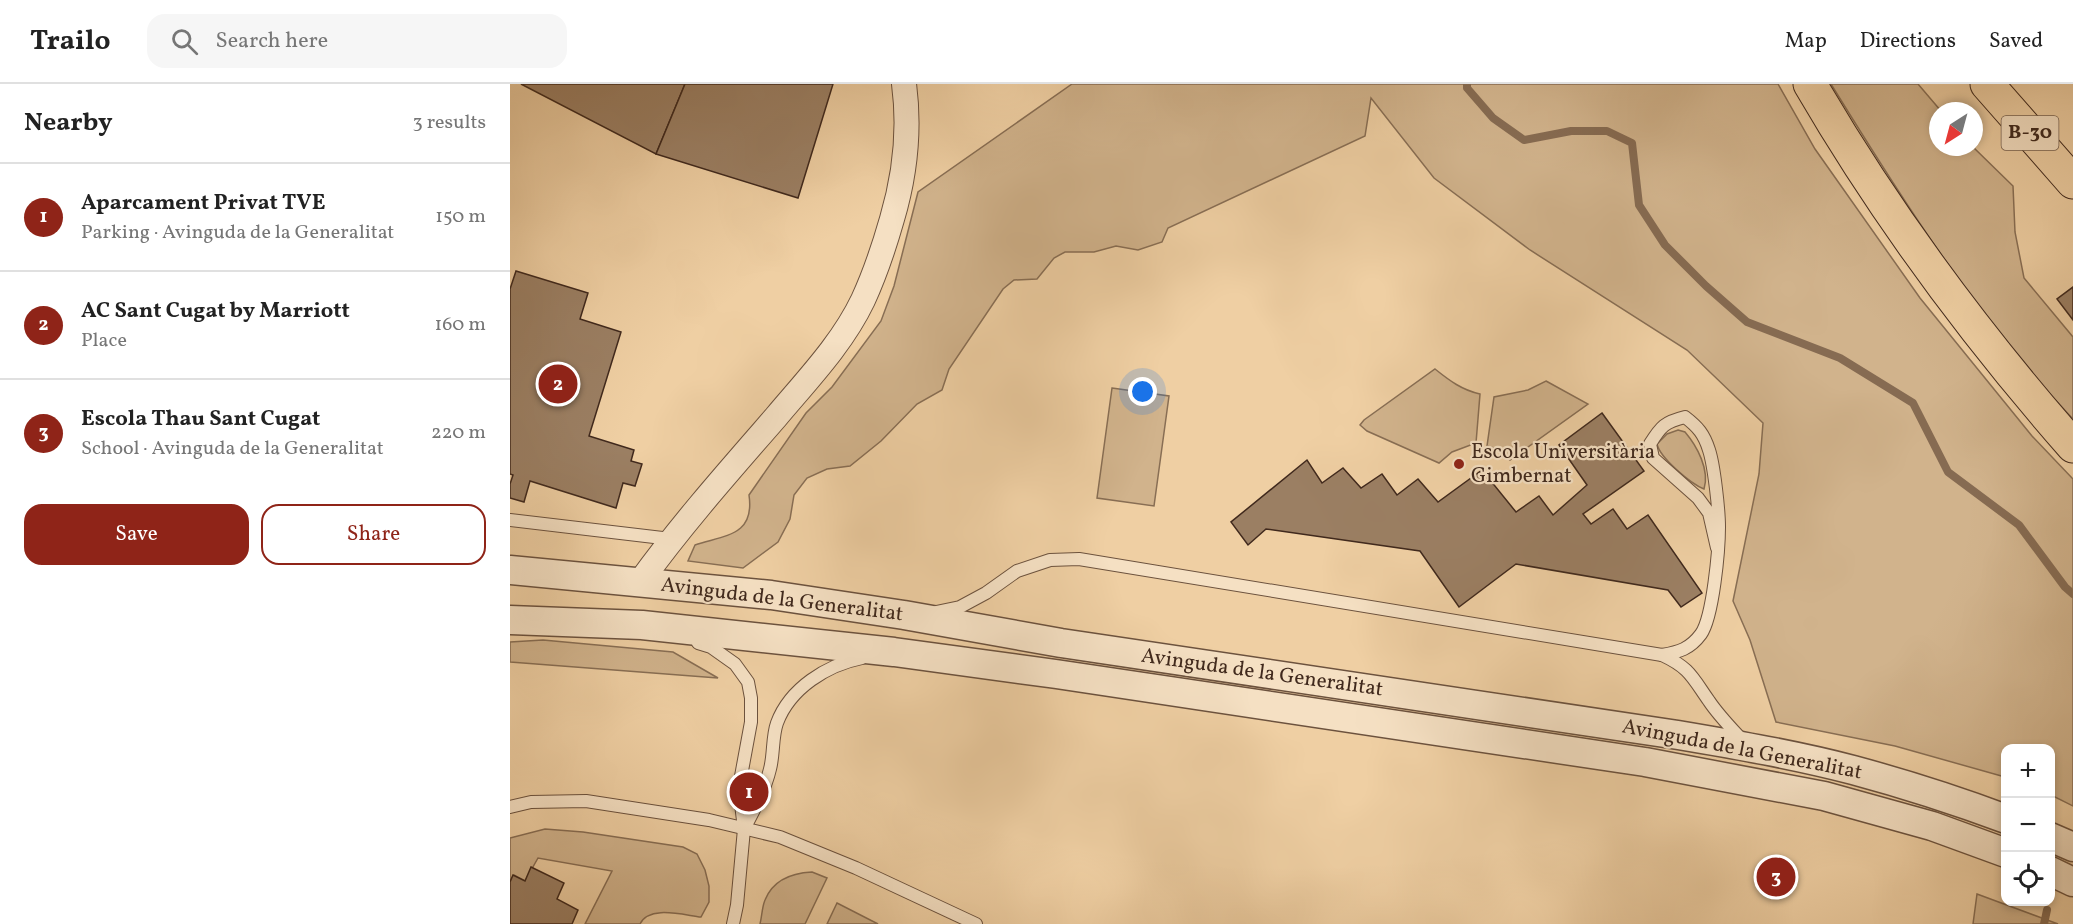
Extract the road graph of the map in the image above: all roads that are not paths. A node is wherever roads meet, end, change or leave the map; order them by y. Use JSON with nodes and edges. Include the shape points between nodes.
{"nodes":[{"id":1,"x":904,"y":84,"type":"edge"},
{"id":2,"x":1810,"y":84,"type":"edge"},
{"id":3,"x":1987,"y":84,"type":"edge"},
{"id":4,"x":2073,"y":182,"type":"edge"},
{"id":5,"x":2073,"y":446,"type":"edge"},
{"id":6,"x":510,"y":520,"type":"edge"},
{"id":7,"x":671,"y":539,"type":"junction"},
{"id":8,"x":1717,"y":548,"type":"junction"},
{"id":9,"x":510,"y":570,"type":"edge"},
{"id":10,"x":640,"y":582,"type":"junction"},
{"id":11,"x":904,"y":615,"type":"junction"},
{"id":12,"x":510,"y":620,"type":"edge"},
{"id":13,"x":642,"y":625,"type":"junction"},
{"id":14,"x":894,"y":652,"type":"junction"},
{"id":15,"x":1662,"y":654,"type":"junction"},
{"id":16,"x":1748,"y":747,"type":"junction"},
{"id":17,"x":510,"y":807,"type":"edge"},
{"id":18,"x":2001,"y":817,"type":"edge"},
{"id":19,"x":744,"y":828,"type":"junction"},
{"id":20,"x":2055,"y":839,"type":"edge"},
{"id":21,"x":2073,"y":847,"type":"edge"},
{"id":22,"x":2003,"y":852,"type":"edge"},
{"id":23,"x":2055,"y":873,"type":"edge"},
{"id":24,"x":2073,"y":882,"type":"edge"},
{"id":25,"x":733,"y":924,"type":"edge"},
{"id":26,"x":976,"y":924,"type":"edge"}],
"edges":[{"from":1,"to":7,"type":"street","via":[[902,185],[877,268],[862,302],[814,373]]},
{"from":2,"to":5,"type":"highway","via":[[1869,179],[1965,316]]},
{"from":3,"to":4,"type":"highway","number":"B-30"},
{"from":6,"to":7,"type":"lane"},
{"from":7,"to":10,"type":"street"},
{"from":8,"to":8,"type":"lane","via":[[1719,527],[1710,451],[1700,429],[1685,417],[1671,421],[1660,428],[1650,444],[1653,458],[1709,513]]},
{"from":8,"to":15,"type":"lane","via":[[1709,620],[1690,647]]},
{"from":9,"to":10,"type":"street","name":"Avinguda de la Generalitat"},
{"from":10,"to":11,"type":"street","name":"Avinguda de la Generalitat","via":[[771,595]]},
{"from":11,"to":15,"type":"lane","via":[[960,607],[1017,571],[1050,560],[1078,559]]},
{"from":11,"to":16,"type":"street","name":"Avinguda de la Generalitat","via":[[1061,643]]},
{"from":12,"to":13,"type":"street","name":"Avinguda de la Generalitat"},
{"from":13,"to":14,"type":"street","name":"Avinguda de la Generalitat"},
{"from":13,"to":19,"type":"lane","via":[[711,647],[735,664],[747,682],[752,698],[751,722],[739,787]]},
{"from":14,"to":19,"type":"lane","via":[[848,661],[799,688],[776,725],[770,770]]},
{"from":14,"to":22,"type":"street","name":"Avinguda de la Generalitat","via":[[1745,780],[1824,796],[1932,826]]},
{"from":15,"to":16,"type":"lane","via":[[1693,676]]},
{"from":16,"to":18,"type":"street","name":"Avinguda de la Generalitat","via":[[1851,770]]},
{"from":17,"to":19,"type":"lane","via":[[531,802],[586,801]]},
{"from":19,"to":25,"type":"lane"},
{"from":19,"to":26,"type":"lane","via":[[780,837],[856,868]]},
{"from":20,"to":21,"type":"street"},
{"from":23,"to":24,"type":"street"}]}
